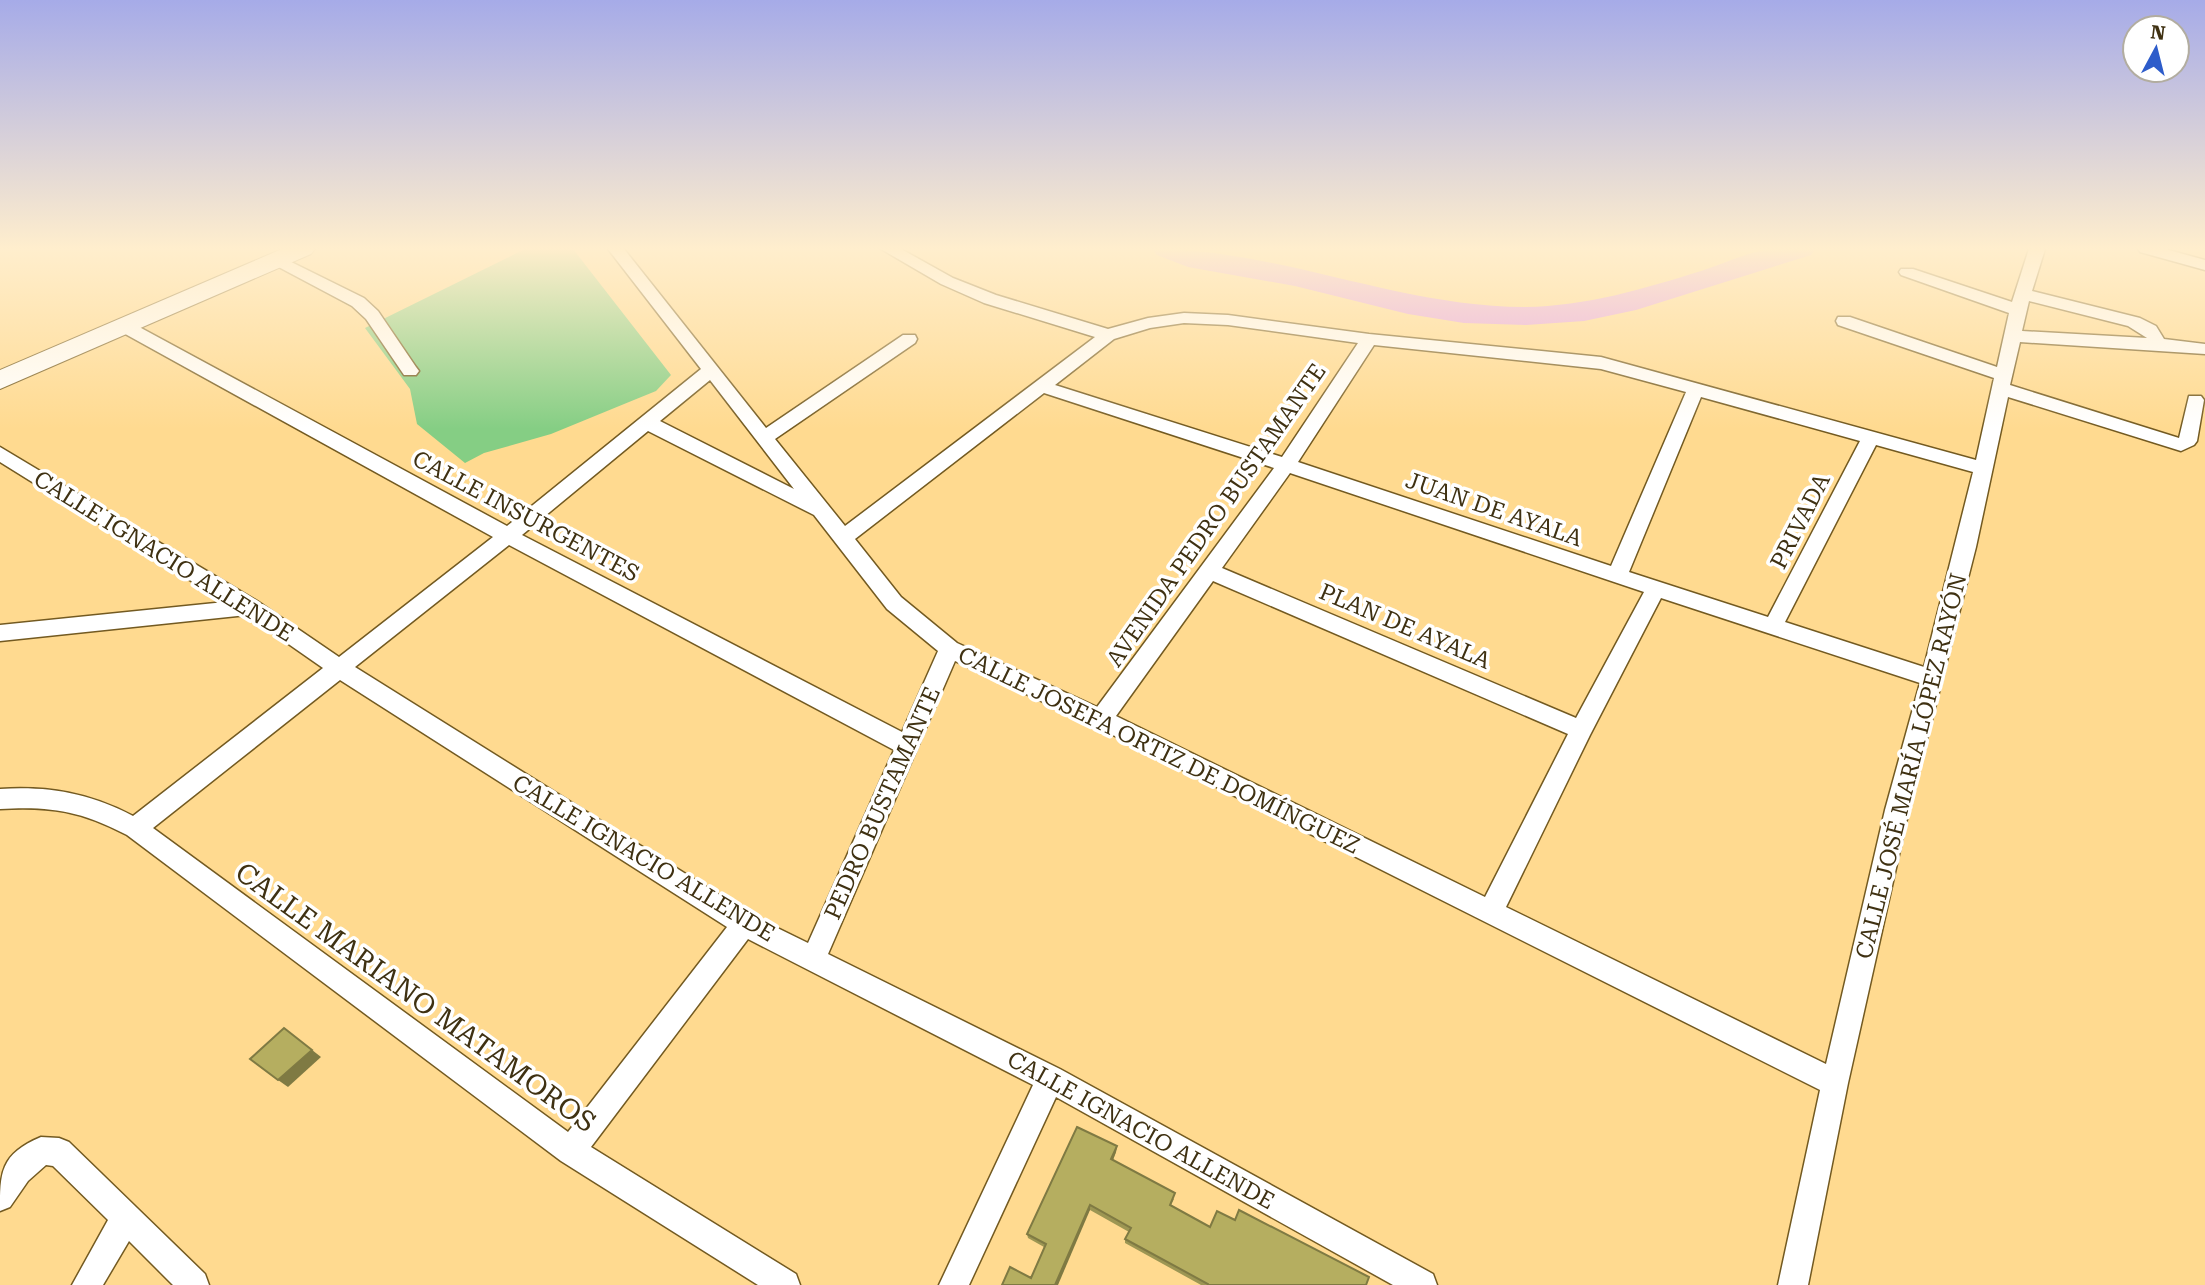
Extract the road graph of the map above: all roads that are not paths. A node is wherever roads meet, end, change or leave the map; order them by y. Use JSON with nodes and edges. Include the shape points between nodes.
{"nodes":[{"id":1,"x":135,"y":309,"type":"edge"},
{"id":2,"x":160,"y":309,"type":"edge"},
{"id":3,"x":366,"y":309,"type":"edge"},
{"id":4,"x":663,"y":309,"type":"edge"},
{"id":5,"x":1023,"y":309,"type":"edge"},
{"id":6,"x":2019,"y":309,"type":"edge"},
{"id":7,"x":2060,"y":309,"type":"edge"},
{"id":8,"x":1844,"y":321,"type":"dead end"},
{"id":9,"x":124,"y":326,"type":"junction"},
{"id":10,"x":1108,"y":335,"type":"junction"},
{"id":11,"x":2012,"y":336,"type":"junction"},
{"id":12,"x":909,"y":339,"type":"dead end"},
{"id":13,"x":1369,"y":339,"type":"junction"},
{"id":14,"x":2159,"y":344,"type":"junction"},
{"id":15,"x":2205,"y":349,"type":"edge"},
{"id":16,"x":0,"y":362,"type":"edge"},
{"id":17,"x":711,"y":370,"type":"junction"},
{"id":18,"x":410,"y":371,"type":"dead end"},
{"id":19,"x":0,"y":380,"type":"edge"},
{"id":20,"x":2001,"y":381,"type":"junction"},
{"id":21,"x":1040,"y":386,"type":"junction"},
{"id":22,"x":1695,"y":391,"type":"junction"},
{"id":23,"x":2195,"y":400,"type":"dead end"},
{"id":24,"x":648,"y":423,"type":"junction"},
{"id":25,"x":766,"y":437,"type":"junction"},
{"id":26,"x":1870,"y":439,"type":"junction"},
{"id":27,"x":0,"y":453,"type":"edge"},
{"id":28,"x":1286,"y":465,"type":"junction"},
{"id":29,"x":1982,"y":468,"type":"junction"},
{"id":30,"x":826,"y":513,"type":"junction"},
{"id":31,"x":508,"y":536,"type":"junction"},
{"id":32,"x":844,"y":537,"type":"junction"},
{"id":33,"x":1208,"y":570,"type":"junction"},
{"id":34,"x":1617,"y":576,"type":"junction"},
{"id":35,"x":1656,"y":589,"type":"junction"},
{"id":36,"x":250,"y":607,"type":"junction"},
{"id":37,"x":1773,"y":626,"type":"junction"},
{"id":38,"x":0,"y":633,"type":"edge"},
{"id":39,"x":950,"y":649,"type":"junction"},
{"id":40,"x":339,"y":668,"type":"junction"},
{"id":41,"x":1932,"y":678,"type":"junction"},
{"id":42,"x":1101,"y":719,"type":"junction"},
{"id":43,"x":1581,"y":730,"type":"junction"},
{"id":44,"x":906,"y":745,"type":"junction"},
{"id":45,"x":0,"y":799,"type":"edge"},
{"id":46,"x":135,"y":828,"type":"junction"},
{"id":47,"x":1491,"y":911,"type":"junction"},
{"id":48,"x":744,"y":924,"type":"junction"},
{"id":49,"x":814,"y":958,"type":"junction"},
{"id":50,"x":1050,"y":1079,"type":"junction"},
{"id":51,"x":1835,"y":1083,"type":"junction"},
{"id":52,"x":571,"y":1151,"type":"junction"},
{"id":53,"x":0,"y":1197,"type":"edge"},
{"id":54,"x":125,"y":1219,"type":"junction"},
{"id":55,"x":88,"y":1285,"type":"edge"},
{"id":56,"x":194,"y":1285,"type":"edge"},
{"id":57,"x":785,"y":1285,"type":"edge"},
{"id":58,"x":954,"y":1285,"type":"edge"},
{"id":59,"x":1422,"y":1285,"type":"edge"},
{"id":60,"x":1793,"y":1285,"type":"edge"}],
"edges":[{"from":1,"to":16,"type":"main road"},
{"from":2,"to":9,"type":"main road"},
{"from":3,"to":18,"type":"street"},
{"from":4,"to":17,"type":"street","name":"CALLE JOSEFA ORTIZ DE DOMÍNGUEZ"},
{"from":5,"to":10,"type":"street"},
{"from":6,"to":11,"type":"street","name":"CALLE JOSÉ MARÍA LÓPEZ RAYÓN"},
{"from":7,"to":14,"type":"street","via":[[2134,322],[2150,330]]},
{"from":8,"to":20,"type":"street"},
{"from":9,"to":19,"type":"main road"},
{"from":9,"to":31,"type":"street","name":"CALLE INSURGENTES"},
{"from":10,"to":13,"type":"street","via":[[1184,318]]},
{"from":10,"to":21,"type":"street"},
{"from":11,"to":14,"type":"street"},
{"from":11,"to":20,"type":"street","name":"CALLE JOSÉ MARÍA LÓPEZ RAYÓN"},
{"from":12,"to":25,"type":"street"},
{"from":13,"to":22,"type":"street","via":[[1601,363]]},
{"from":13,"to":28,"type":"street","name":"AVENIDA PEDRO BUSTAMANTE"},
{"from":14,"to":15,"type":"street"},
{"from":17,"to":24,"type":"street"},
{"from":17,"to":25,"type":"street","name":"CALLE JOSEFA ORTIZ DE DOMÍNGUEZ"},
{"from":20,"to":23,"type":"street","via":[[2181,446],[2188,440]]},
{"from":20,"to":29,"type":"street","name":"CALLE JOSÉ MARÍA LÓPEZ RAYÓN"},
{"from":21,"to":28,"type":"street","name":"JUAN DE AYALA"},
{"from":21,"to":32,"type":"street"},
{"from":22,"to":26,"type":"street"},
{"from":22,"to":34,"type":"street"},
{"from":24,"to":30,"type":"street"},
{"from":24,"to":31,"type":"street"},
{"from":25,"to":30,"type":"street","name":"CALLE JOSEFA ORTIZ DE DOMÍNGUEZ"},
{"from":26,"to":29,"type":"street"},
{"from":26,"to":37,"type":"street","name":"PRIVADA"},
{"from":27,"to":36,"type":"street","name":"CALLE IGNACIO ALLENDE"},
{"from":28,"to":33,"type":"street","name":"AVENIDA PEDRO BUSTAMANTE"},
{"from":28,"to":34,"type":"street","name":"JUAN DE AYALA"},
{"from":29,"to":41,"type":"street","name":"CALLE JOSÉ MARÍA LÓPEZ RAYÓN"},
{"from":30,"to":32,"type":"street","name":"CALLE JOSEFA ORTIZ DE DOMÍNGUEZ"},
{"from":31,"to":40,"type":"street"},
{"from":31,"to":44,"type":"street","name":"CALLE INSURGENTES"},
{"from":32,"to":39,"type":"street","name":"CALLE JOSEFA ORTIZ DE DOMÍNGUEZ","via":[[894,603]]},
{"from":33,"to":42,"type":"street","name":"AVENIDA PEDRO BUSTAMANTE"},
{"from":33,"to":43,"type":"street","name":"PLAN DE AYALA"},
{"from":34,"to":35,"type":"street","name":"JUAN DE AYALA"},
{"from":35,"to":37,"type":"street","name":"JUAN DE AYALA"},
{"from":35,"to":43,"type":"street"},
{"from":36,"to":38,"type":"street"},
{"from":36,"to":40,"type":"street","name":"CALLE IGNACIO ALLENDE"},
{"from":37,"to":41,"type":"street","name":"JUAN DE AYALA"},
{"from":39,"to":42,"type":"street","name":"CALLE JOSEFA ORTIZ DE DOMÍNGUEZ"},
{"from":39,"to":44,"type":"street","name":"PEDRO BUSTAMANTE"},
{"from":40,"to":46,"type":"street"},
{"from":40,"to":48,"type":"street","name":"CALLE IGNACIO ALLENDE"},
{"from":41,"to":51,"type":"street","name":"CALLE JOSÉ MARÍA LÓPEZ RAYÓN"},
{"from":42,"to":47,"type":"street","name":"CALLE JOSEFA ORTIZ DE DOMÍNGUEZ"},
{"from":43,"to":47,"type":"street"},
{"from":44,"to":49,"type":"street","name":"PEDRO BUSTAMANTE"},
{"from":45,"to":46,"type":"street","name":"CALLE MARIANO MATAMOROS","via":[[64,798],[97,807]]},
{"from":46,"to":52,"type":"street","name":"CALLE MARIANO MATAMOROS"},
{"from":47,"to":51,"type":"street","name":"CALLE JOSEFA ORTIZ DE DOMÍNGUEZ"},
{"from":48,"to":49,"type":"street","name":"CALLE IGNACIO ALLENDE"},
{"from":48,"to":52,"type":"street"},
{"from":49,"to":50,"type":"street","name":"CALLE IGNACIO ALLENDE"},
{"from":50,"to":58,"type":"street"},
{"from":50,"to":59,"type":"street","name":"CALLE IGNACIO ALLENDE"},
{"from":51,"to":60,"type":"street","name":"CALLE JOSÉ MARÍA LÓPEZ RAYÓN"},
{"from":52,"to":57,"type":"street","name":"CALLE MARIANO MATAMOROS"},
{"from":53,"to":54,"type":"street","via":[[18,1171],[41,1151],[59,1152]]},
{"from":54,"to":55,"type":"street"},
{"from":54,"to":56,"type":"street"}]}
